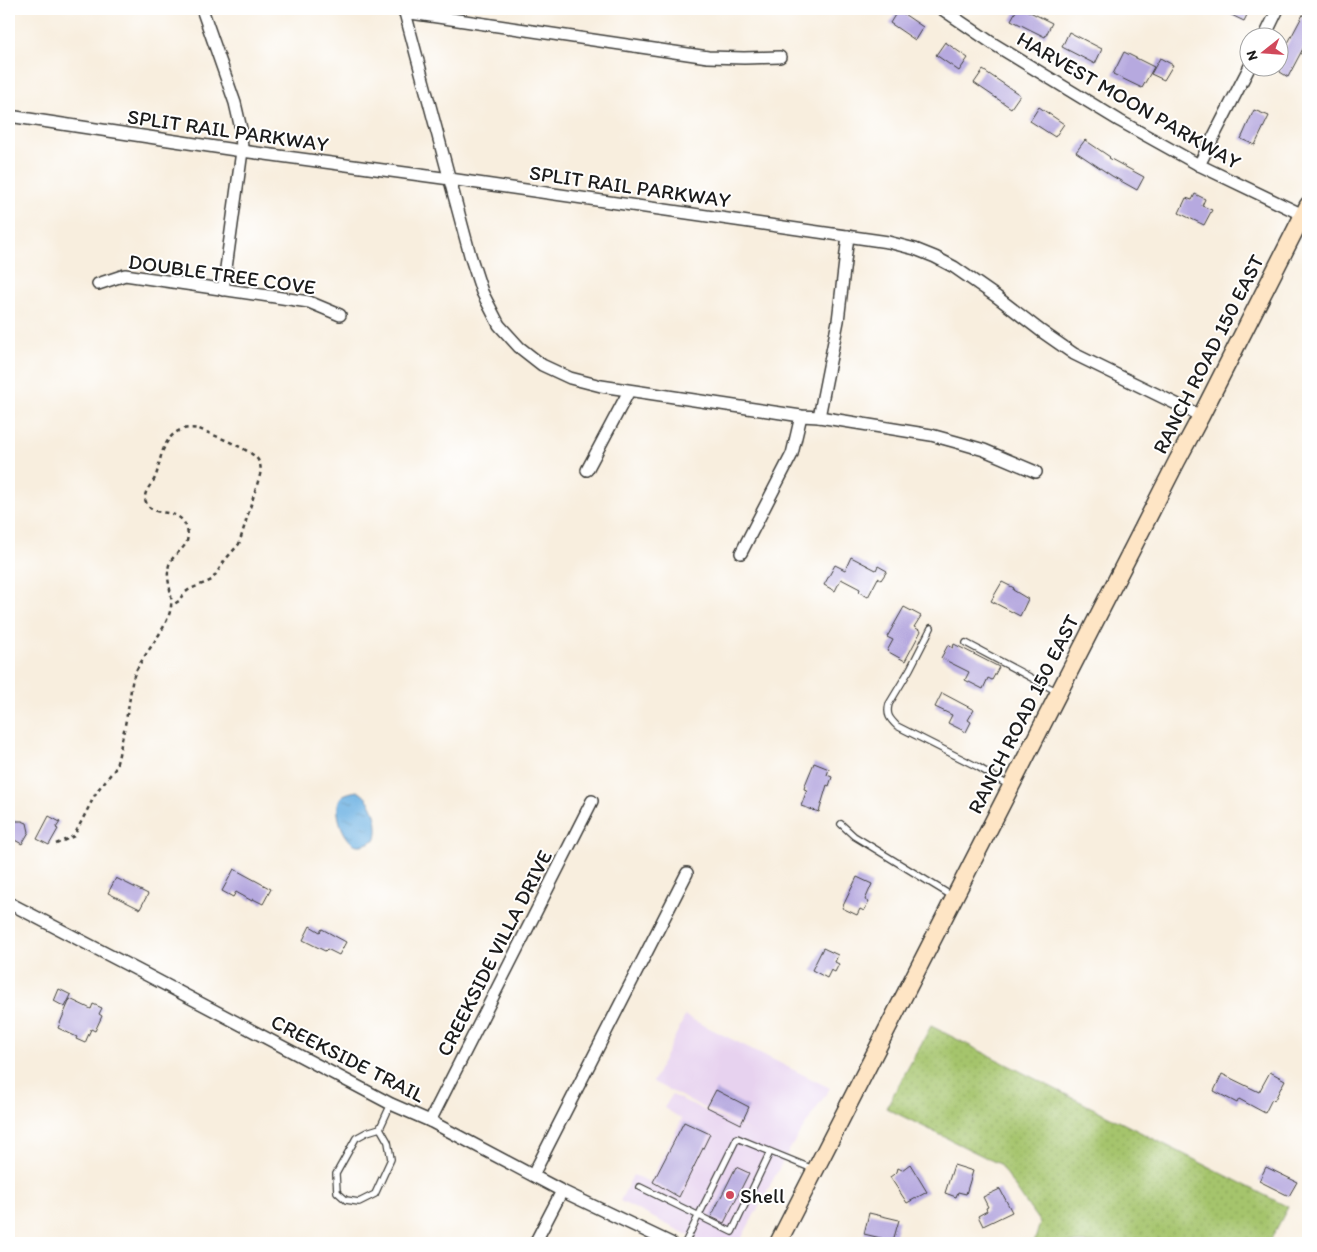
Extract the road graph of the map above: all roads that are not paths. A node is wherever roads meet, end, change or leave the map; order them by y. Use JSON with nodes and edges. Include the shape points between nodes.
{"nodes":[{"id":1,"x":202,"y":9,"type":"edge"},
{"id":2,"x":942,"y":9,"type":"edge"},
{"id":3,"x":1278,"y":9,"type":"edge"},
{"id":4,"x":404,"y":10,"type":"edge"},
{"id":5,"x":1269,"y":28,"type":"edge"},
{"id":6,"x":780,"y":57,"type":"dead end"},
{"id":7,"x":1244,"y":78,"type":"edge"},
{"id":8,"x":9,"y":116,"type":"edge"},
{"id":9,"x":242,"y":151,"type":"junction"},
{"id":10,"x":1199,"y":165,"type":"junction"},
{"id":11,"x":450,"y":179,"type":"junction"},
{"id":12,"x":1306,"y":210,"type":"edge"},
{"id":13,"x":848,"y":236,"type":"junction"},
{"id":14,"x":98,"y":284,"type":"dead end"},
{"id":15,"x":223,"y":290,"type":"junction"},
{"id":16,"x":340,"y":315,"type":"dead end"},
{"id":17,"x":629,"y":391,"type":"junction"},
{"id":18,"x":801,"y":416,"type":"junction"},
{"id":19,"x":1201,"y":416,"type":"junction"},
{"id":20,"x":819,"y":417,"type":"junction"},
{"id":21,"x":587,"y":470,"type":"dead end"},
{"id":22,"x":1036,"y":472,"type":"dead end"},
{"id":23,"x":741,"y":553,"type":"dead end"},
{"id":24,"x":931,"y":628,"type":"dead end"},
{"id":25,"x":966,"y":643,"type":"dead end"},
{"id":26,"x":1058,"y":692,"type":"junction"},
{"id":27,"x":1010,"y":786,"type":"junction"},
{"id":28,"x":592,"y":801,"type":"dead end"},
{"id":29,"x":841,"y":824,"type":"dead end"},
{"id":30,"x":687,"y":873,"type":"dead end"},
{"id":31,"x":954,"y":898,"type":"junction"},
{"id":32,"x":9,"y":903,"type":"edge"},
{"id":33,"x":391,"y":1104,"type":"junction"},
{"id":34,"x":430,"y":1121,"type":"junction"},
{"id":35,"x":380,"y":1128,"type":"junction"},
{"id":36,"x":770,"y":1152,"type":"junction"},
{"id":37,"x":815,"y":1170,"type":"junction"},
{"id":38,"x":533,"y":1175,"type":"junction"},
{"id":39,"x":640,"y":1187,"type":"dead end"},
{"id":40,"x":562,"y":1191,"type":"junction"},
{"id":41,"x":699,"y":1216,"type":"junction"},
{"id":42,"x":535,"y":1243,"type":"edge"},
{"id":43,"x":671,"y":1243,"type":"edge"},
{"id":44,"x":685,"y":1243,"type":"edge"},
{"id":45,"x":778,"y":1243,"type":"edge"}],
"edges":[{"from":1,"to":9,"type":"street","via":[[235,103]]},
{"from":2,"to":10,"type":"street","name":"HARVEST MOON PARKWAY","via":[[992,44]]},
{"from":3,"to":5,"type":"street"},
{"from":4,"to":6,"type":"street","via":[[708,57]]},
{"from":4,"to":11,"type":"street"},
{"from":7,"to":10,"type":"street"},
{"from":8,"to":9,"type":"street","name":"SPLIT RAIL PARKWAY"},
{"from":9,"to":11,"type":"street","name":"SPLIT RAIL PARKWAY"},
{"from":9,"to":15,"type":"street"},
{"from":10,"to":12,"type":"street","name":"HARVEST MOON PARKWAY"},
{"from":11,"to":13,"type":"street","name":"SPLIT RAIL PARKWAY"},
{"from":11,"to":17,"type":"street","via":[[482,292],[499,325],[542,365],[570,378]]},
{"from":12,"to":19,"type":"main road","name":"RANCH ROAD 150 EAST"},
{"from":13,"to":19,"type":"street","name":"SPLIT RAIL PARKWAY","via":[[888,242],[935,257],[997,297],[1074,354]]},
{"from":13,"to":20,"type":"street","via":[[838,321]]},
{"from":14,"to":15,"type":"street","name":"DOUBLE TREE COVE","via":[[125,275]]},
{"from":15,"to":16,"type":"street","name":"DOUBLE TREE COVE","via":[[309,302]]},
{"from":17,"to":18,"type":"street"},
{"from":17,"to":21,"type":"street"},
{"from":18,"to":20,"type":"street"},
{"from":18,"to":23,"type":"street","via":[[792,454]]},
{"from":19,"to":26,"type":"main road","name":"RANCH ROAD 150 EAST"},
{"from":20,"to":22,"type":"street","via":[[931,435],[984,450]]},
{"from":24,"to":27,"type":"lane","via":[[889,704],[888,716],[897,726]]},
{"from":25,"to":26,"type":"lane"},
{"from":26,"to":27,"type":"main road","name":"RANCH ROAD 150 EAST"},
{"from":27,"to":31,"type":"main road","name":"RANCH ROAD 150 EAST"},
{"from":28,"to":34,"type":"street","name":"CREEKSIDE VILLA DRIVE"},
{"from":29,"to":31,"type":"lane","via":[[854,836]]},
{"from":30,"to":38,"type":"street"},
{"from":31,"to":37,"type":"main road","name":"RANCH ROAD 150 EAST"},
{"from":32,"to":33,"type":"street","name":"CREEKSIDE TRAIL"},
{"from":33,"to":34,"type":"street","name":"CREEKSIDE TRAIL"},
{"from":33,"to":35,"type":"lane"},
{"from":34,"to":38,"type":"street","name":"CREEKSIDE TRAIL"},
{"from":35,"to":35,"type":"lane","via":[[388,1142],[391,1159],[375,1194],[359,1202],[346,1200],[338,1192],[336,1174],[356,1138]]},
{"from":36,"to":37,"type":"lane"},
{"from":36,"to":41,"type":"lane","via":[[737,1138]]},
{"from":36,"to":41,"type":"lane","via":[[732,1232]]},
{"from":37,"to":45,"type":"main road","name":"RANCH ROAD 150 EAST"},
{"from":38,"to":40,"type":"street","name":"CREEKSIDE TRAIL"},
{"from":39,"to":41,"type":"lane"},
{"from":40,"to":42,"type":"street"},
{"from":40,"to":43,"type":"street","name":"CREEKSIDE TRAIL"},
{"from":41,"to":44,"type":"lane"}]}
